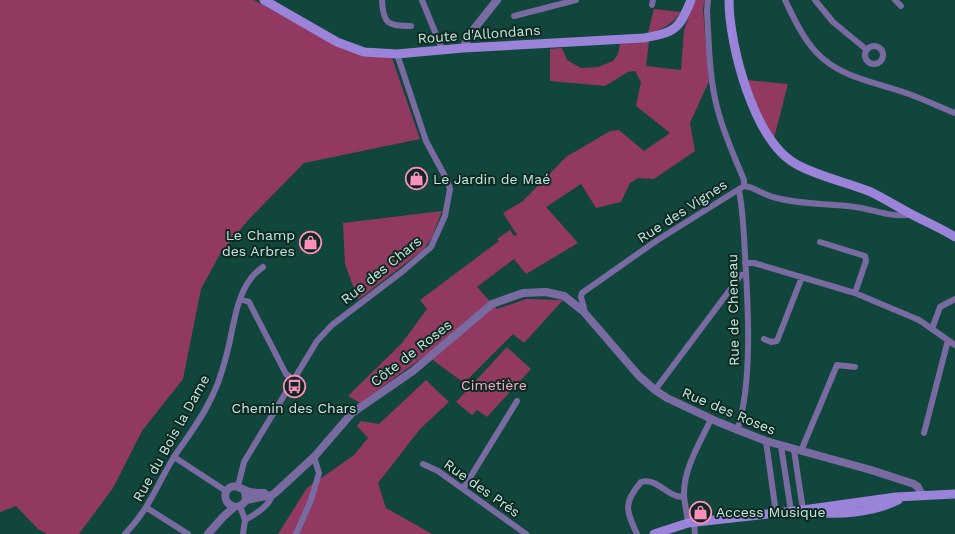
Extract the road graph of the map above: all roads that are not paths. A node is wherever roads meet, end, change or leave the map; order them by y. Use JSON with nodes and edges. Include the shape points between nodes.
{"nodes":[{"id":1,"x":264,"y":0,"type":"edge"},
{"id":2,"x":382,"y":0,"type":"edge"},
{"id":3,"x":422,"y":0,"type":"edge"},
{"id":4,"x":497,"y":0,"type":"edge"},
{"id":5,"x":574,"y":0,"type":"edge"},
{"id":6,"x":691,"y":0,"type":"edge"},
{"id":7,"x":708,"y":0,"type":"edge"},
{"id":8,"x":729,"y":0,"type":"edge"},
{"id":9,"x":785,"y":0,"type":"edge"},
{"id":10,"x":816,"y":0,"type":"edge"},
{"id":11,"x":895,"y":0,"type":"edge"},
{"id":12,"x":901,"y":6,"type":"dead end"},
{"id":13,"x":514,"y":16,"type":"dead end"},
{"id":14,"x":411,"y":26,"type":"dead end"},
{"id":15,"x":463,"y":48,"type":"junction"},
{"id":16,"x":442,"y":50,"type":"junction"},
{"id":17,"x":867,"y":50,"type":"dead end"},
{"id":18,"x":396,"y":54,"type":"junction"},
{"id":19,"x":955,"y":113,"type":"edge"},
{"id":20,"x":741,"y":188,"type":"junction"},
{"id":21,"x":912,"y":214,"type":"junction"},
{"id":22,"x":955,"y":237,"type":"edge"},
{"id":23,"x":820,"y":242,"type":"dead end"},
{"id":24,"x":746,"y":263,"type":"junction"},
{"id":25,"x":263,"y":267,"type":"dead end"},
{"id":26,"x":746,"y":274,"type":"junction"},
{"id":27,"x":802,"y":277,"type":"junction"},
{"id":28,"x":855,"y":293,"type":"junction"},
{"id":29,"x":240,"y":299,"type":"junction"},
{"id":30,"x":955,"y":299,"type":"edge"},
{"id":31,"x":583,"y":311,"type":"junction"},
{"id":32,"x":932,"y":329,"type":"junction"},
{"id":33,"x":764,"y":339,"type":"dead end"},
{"id":34,"x":948,"y":340,"type":"junction"},
{"id":35,"x":955,"y":344,"type":"edge"},
{"id":36,"x":855,"y":367,"type":"dead end"},
{"id":37,"x":293,"y":379,"type":"junction"},
{"id":38,"x":655,"y":390,"type":"junction"},
{"id":39,"x":517,"y":401,"type":"dead end"},
{"id":40,"x":711,"y":419,"type":"junction"},
{"id":41,"x":737,"y":431,"type":"junction"},
{"id":42,"x":924,"y":432,"type":"dead end"},
{"id":43,"x":766,"y":441,"type":"junction"},
{"id":44,"x":781,"y":446,"type":"junction"},
{"id":45,"x":797,"y":450,"type":"junction"},
{"id":46,"x":174,"y":457,"type":"junction"},
{"id":47,"x":314,"y":457,"type":"junction"},
{"id":48,"x":423,"y":464,"type":"dead end"},
{"id":49,"x":241,"y":488,"type":"junction"},
{"id":50,"x":463,"y":489,"type":"junction"},
{"id":51,"x":275,"y":493,"type":"junction"},
{"id":52,"x":955,"y":494,"type":"edge"},
{"id":53,"x":225,"y":495,"type":"junction"},
{"id":54,"x":922,"y":495,"type":"junction"},
{"id":55,"x":684,"y":497,"type":"junction"},
{"id":56,"x":246,"y":500,"type":"junction"},
{"id":57,"x":237,"y":507,"type":"junction"},
{"id":58,"x":147,"y":508,"type":"junction"},
{"id":59,"x":803,"y":510,"type":"junction"},
{"id":60,"x":791,"y":511,"type":"junction"},
{"id":61,"x":776,"y":513,"type":"junction"},
{"id":62,"x":245,"y":520,"type":"junction"},
{"id":63,"x":691,"y":523,"type":"junction"},
{"id":64,"x":210,"y":531,"type":"edge"},
{"id":65,"x":125,"y":534,"type":"edge"},
{"id":66,"x":188,"y":534,"type":"edge"},
{"id":67,"x":243,"y":534,"type":"edge"},
{"id":68,"x":296,"y":534,"type":"edge"},
{"id":69,"x":525,"y":534,"type":"edge"},
{"id":70,"x":637,"y":534,"type":"edge"},
{"id":71,"x":654,"y":534,"type":"edge"},
{"id":72,"x":695,"y":534,"type":"edge"}],
"edges":[{"from":1,"to":18,"type":"main road","name":"Route d'Allondans","via":[[337,42],[364,52]]},
{"from":2,"to":14,"type":"street","via":[[383,15],[389,23]]},
{"from":3,"to":16,"type":"street"},
{"from":4,"to":15,"type":"street"},
{"from":5,"to":13,"type":"street"},
{"from":6,"to":15,"type":"main road","name":"Route d'Allondans","via":[[676,29],[662,35]]},
{"from":7,"to":20,"type":"street","name":"Rue de Cheneau","via":[[712,85],[727,140],[744,180]]},
{"from":8,"to":21,"type":"main road","via":[[733,43],[743,82],[760,121],[779,151],[796,164],[870,192]]},
{"from":9,"to":19,"type":"street","via":[[807,41],[836,67],[854,77]]},
{"from":10,"to":17,"type":"street","via":[[832,22]]},
{"from":11,"to":12,"type":"street"},
{"from":15,"to":16,"type":"main road","name":"Route d'Allondans"},
{"from":16,"to":18,"type":"main road","name":"Route d'Allondans"},
{"from":18,"to":37,"type":"street","name":"Rue des Chars","via":[[426,140],[450,189],[445,216],[431,247],[332,326],[317,341]]},
{"from":20,"to":21,"type":"street","name":"Rue des Vignes","via":[[750,186],[774,198],[812,204],[855,207],[904,216]]},
{"from":20,"to":24,"type":"street","name":"Rue de Cheneau"},
{"from":20,"to":31,"type":"street","name":"Rue des Vignes","via":[[656,241],[582,293]]},
{"from":21,"to":22,"type":"main road"},
{"from":23,"to":28,"type":"street","via":[[865,256]]},
{"from":24,"to":26,"type":"street","name":"Rue de Cheneau"},
{"from":24,"to":27,"type":"street"},
{"from":25,"to":29,"type":"street","name":"Rue du Bois la Dame","via":[[251,278]]},
{"from":26,"to":38,"type":"street","via":[[740,275]]},
{"from":26,"to":41,"type":"street","name":"Rue de Cheneau","via":[[748,345]]},
{"from":27,"to":28,"type":"street"},
{"from":27,"to":33,"type":"street","via":[[777,341]]},
{"from":28,"to":32,"type":"street","via":[[919,320]]},
{"from":29,"to":37,"type":"street","via":[[249,302],[286,374]]},
{"from":29,"to":46,"type":"street","name":"Rue du Bois la Dame","via":[[214,393]]},
{"from":30,"to":32,"type":"street","via":[[940,307]]},
{"from":31,"to":38,"type":"street","name":"Rue des Roses"},
{"from":31,"to":47,"type":"street","name":"Côte de Roses","via":[[564,296],[546,292],[523,294],[492,304],[413,371],[352,412]]},
{"from":32,"to":34,"type":"street"},
{"from":34,"to":35,"type":"street"},
{"from":34,"to":42,"type":"street"},
{"from":36,"to":45,"type":"street","via":[[837,365]]},
{"from":37,"to":49,"type":"street","name":"Rue des Chars","via":[[244,462]]},
{"from":38,"to":40,"type":"street","name":"Rue des Roses"},
{"from":39,"to":50,"type":"street"},
{"from":40,"to":41,"type":"street","name":"Rue des Roses"},
{"from":40,"to":55,"type":"street","via":[[689,466]]},
{"from":41,"to":43,"type":"street","name":"Rue des Roses"},
{"from":43,"to":44,"type":"street","name":"Rue des Roses"},
{"from":43,"to":61,"type":"street"},
{"from":44,"to":45,"type":"street","name":"Rue des Roses"},
{"from":44,"to":60,"type":"street"},
{"from":45,"to":54,"type":"street","name":"Rue des Roses","via":[[914,484]]},
{"from":45,"to":59,"type":"street"},
{"from":46,"to":53,"type":"street"},
{"from":46,"to":58,"type":"street","name":"Rue du Bois la Dame"},
{"from":47,"to":51,"type":"street","name":"Côte de Roses"},
{"from":47,"to":68,"type":"street","via":[[319,473]]},
{"from":48,"to":50,"type":"street","name":"Rue des Prés"},
{"from":49,"to":51,"type":"street","via":[[257,493]]},
{"from":49,"to":53,"type":"street","via":[[233,486]]},
{"from":49,"to":56,"type":"street"},
{"from":50,"to":69,"type":"street","name":"Rue des Prés"},
{"from":51,"to":56,"type":"street","name":"Côte de Roses"},
{"from":51,"to":62,"type":"street","via":[[267,504]]},
{"from":52,"to":54,"type":"main road"},
{"from":53,"to":57,"type":"street","via":[[226,503]]},
{"from":53,"to":64,"type":"street","via":[[222,511]]},
{"from":54,"to":59,"type":"main road","via":[[856,511],[826,513]]},
{"from":55,"to":63,"type":"street"},
{"from":55,"to":70,"type":"street","via":[[670,494],[650,481],[641,482],[627,504],[627,513]]},
{"from":56,"to":57,"type":"street"},
{"from":57,"to":62,"type":"street"},
{"from":57,"to":64,"type":"street"},
{"from":58,"to":65,"type":"street","name":"Rue du Bois la Dame"},
{"from":58,"to":66,"type":"street"},
{"from":59,"to":60,"type":"main road"},
{"from":60,"to":61,"type":"main road"},
{"from":61,"to":63,"type":"main road"},
{"from":62,"to":67,"type":"street"},
{"from":63,"to":71,"type":"main road"},
{"from":63,"to":72,"type":"street"}]}
